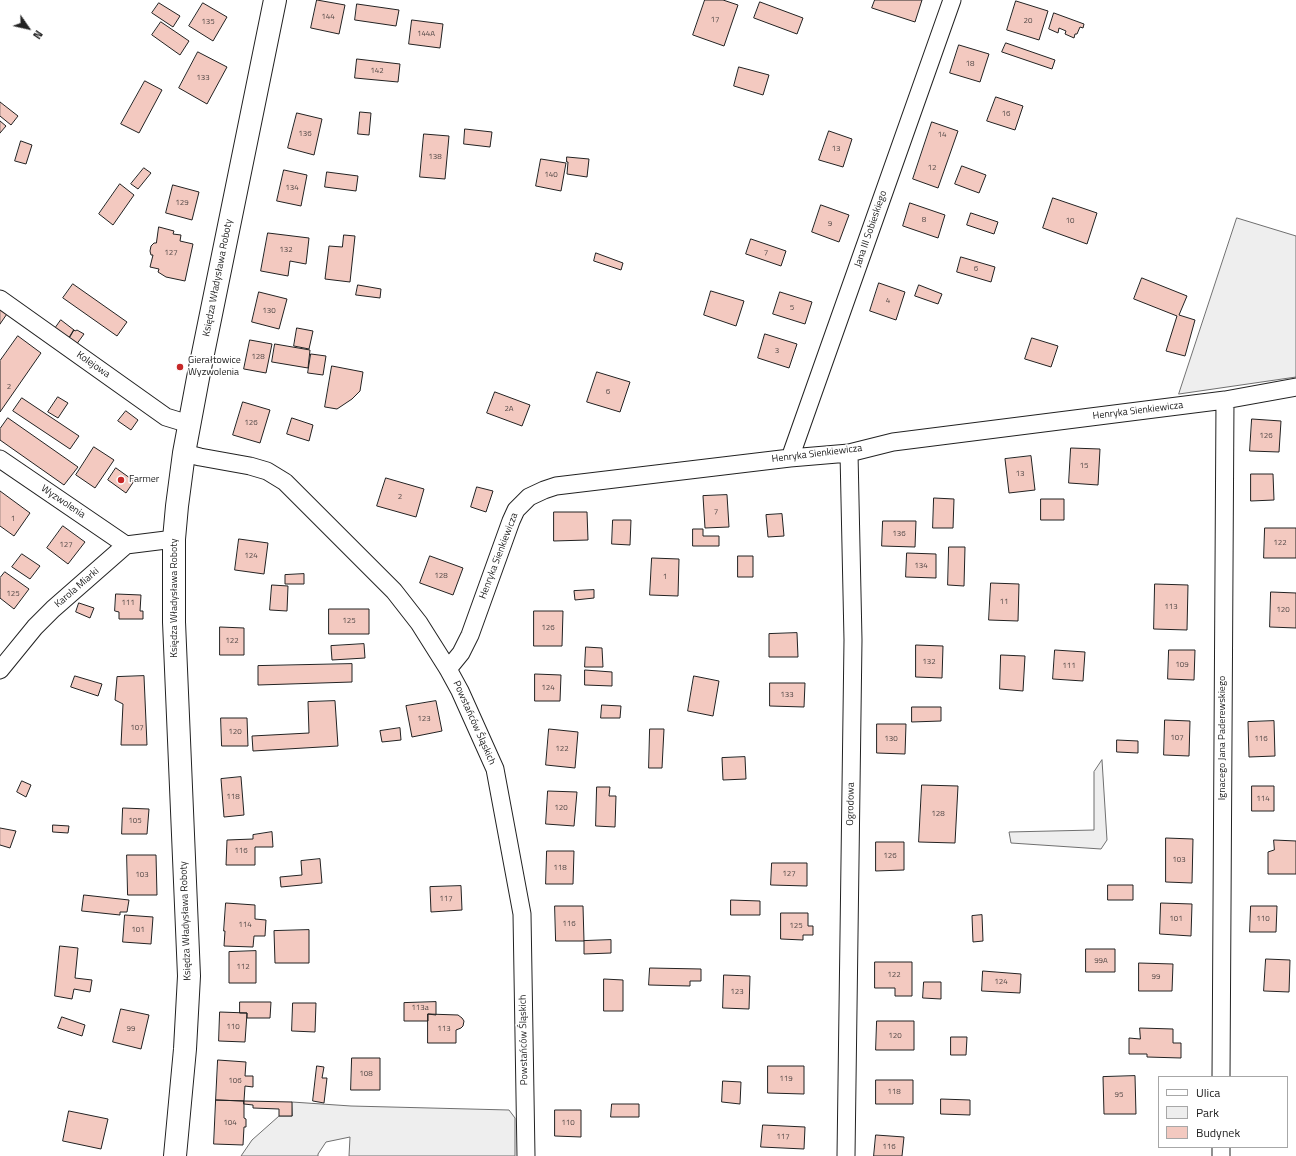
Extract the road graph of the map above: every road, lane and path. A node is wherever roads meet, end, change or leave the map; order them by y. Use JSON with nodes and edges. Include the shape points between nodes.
{"nodes":[{"id":1,"x":275,"y":0,"type":"edge"},
{"id":2,"x":952,"y":0,"type":"edge"},
{"id":3,"x":0,"y":299,"type":"edge"},
{"id":4,"x":1296,"y":388,"type":"edge"},
{"id":5,"x":1225,"y":400,"type":"junction"},
{"id":6,"x":189,"y":424,"type":"junction"},
{"id":7,"x":184,"y":453,"type":"junction"},
{"id":8,"x":849,"y":453,"type":"junction"},
{"id":9,"x":790,"y":458,"type":"junction"},
{"id":10,"x":0,"y":459,"type":"edge"},
{"id":11,"x":174,"y":539,"type":"junction"},
{"id":12,"x":126,"y":545,"type":"junction"},
{"id":13,"x":448,"y":669,"type":"junction"},
{"id":14,"x":0,"y":670,"type":"edge"},
{"id":15,"x":1221,"y":1076,"type":"edge"},
{"id":16,"x":175,"y":1156,"type":"edge"},
{"id":17,"x":526,"y":1156,"type":"edge"},
{"id":18,"x":846,"y":1156,"type":"edge"}],
"edges":[{"from":1,"to":6,"type":"main road","name":"Księdza Władysława Roboty"},
{"from":2,"to":9,"type":"street","name":"Jana III Sobieskiego"},
{"from":3,"to":6,"type":"street","name":"Kolejowa","via":[[166,417]]},
{"from":4,"to":5,"type":"street","name":"Henryka Sienkiewicza"},
{"from":5,"to":8,"type":"street","name":"Henryka Sienkiewicza","via":[[893,442]]},
{"from":5,"to":15,"type":"street","name":"Ignacego Jana Paderewskiego"},
{"from":6,"to":7,"type":"main road","name":"Księdza Władysława Roboty"},
{"from":7,"to":11,"type":"main road","name":"Księdza Władysława Roboty"},
{"from":7,"to":13,"type":"street","name":"Powstańców Śląskich","via":[[250,466],[267,471],[285,482],[394,591],[419,623]]},
{"from":8,"to":9,"type":"street","name":"Henryka Sienkiewicza"},
{"from":8,"to":18,"type":"street","name":"Ogrodowa","via":[[853,640]]},
{"from":9,"to":13,"type":"street","name":"Henryka Sienkiewicza","via":[[556,486],[529,497],[516,510],[470,635],[461,653]]},
{"from":10,"to":12,"type":"street","name":"Wyzwolenia"},
{"from":11,"to":12,"type":"street"},
{"from":11,"to":16,"type":"main road","name":"Księdza Władysława Roboty","via":[[174,622],[189,976]]},
{"from":12,"to":14,"type":"street","name":"Karola Miarki","via":[[35,626]]},
{"from":13,"to":17,"type":"street","name":"Powstańców Śląskich","via":[[495,770],[522,914]]}]}
